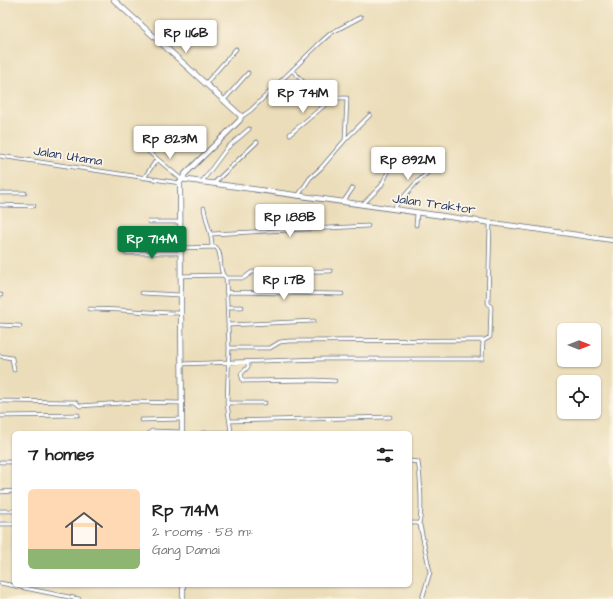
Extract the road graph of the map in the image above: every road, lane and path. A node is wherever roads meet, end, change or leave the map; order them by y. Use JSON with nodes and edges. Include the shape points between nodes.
{"nodes":[{"id":1,"x":114,"y":0,"type":"edge"},
{"id":2,"x":361,"y":17,"type":"dead end"},
{"id":3,"x":236,"y":49,"type":"dead end"},
{"id":4,"x":292,"y":70,"type":"junction"},
{"id":5,"x":248,"y":73,"type":"dead end"},
{"id":6,"x":206,"y":83,"type":"junction"},
{"id":7,"x":224,"y":100,"type":"junction"},
{"id":8,"x":325,"y":105,"type":"junction"},
{"id":9,"x":370,"y":115,"type":"dead end"},
{"id":10,"x":241,"y":117,"type":"junction"},
{"id":11,"x":249,"y":129,"type":"dead end"},
{"id":12,"x":290,"y":134,"type":"dead end"},
{"id":13,"x":345,"y":140,"type":"junction"},
{"id":14,"x":257,"y":142,"type":"dead end"},
{"id":15,"x":149,"y":152,"type":"dead end"},
{"id":16,"x":0,"y":156,"type":"edge"},
{"id":17,"x":157,"y":159,"type":"junction"},
{"id":18,"x":394,"y":160,"type":"dead end"},
{"id":19,"x":436,"y":165,"type":"dead end"},
{"id":20,"x":144,"y":178,"type":"junction"},
{"id":21,"x":180,"y":181,"type":"junction"},
{"id":22,"x":201,"y":183,"type":"junction"},
{"id":23,"x":212,"y":185,"type":"junction"},
{"id":24,"x":353,"y":188,"type":"dead end"},
{"id":25,"x":0,"y":193,"type":"edge"},
{"id":26,"x":25,"y":193,"type":"dead end"},
{"id":27,"x":298,"y":196,"type":"junction"},
{"id":28,"x":343,"y":202,"type":"junction"},
{"id":29,"x":0,"y":205,"type":"edge"},
{"id":30,"x":362,"y":205,"type":"junction"},
{"id":31,"x":34,"y":206,"type":"dead end"},
{"id":32,"x":204,"y":208,"type":"dead end"},
{"id":33,"x":393,"y":209,"type":"junction"},
{"id":34,"x":417,"y":213,"type":"junction"},
{"id":35,"x":149,"y":222,"type":"dead end"},
{"id":36,"x":180,"y":222,"type":"junction"},
{"id":37,"x":490,"y":223,"type":"junction"},
{"id":38,"x":416,"y":224,"type":"dead end"},
{"id":39,"x":368,"y":226,"type":"dead end"},
{"id":40,"x":212,"y":234,"type":"junction"},
{"id":41,"x":180,"y":235,"type":"junction"},
{"id":42,"x":124,"y":237,"type":"dead end"},
{"id":43,"x":613,"y":240,"type":"edge"},
{"id":44,"x":212,"y":246,"type":"junction"},
{"id":45,"x":180,"y":250,"type":"junction"},
{"id":46,"x":125,"y":253,"type":"dead end"},
{"id":47,"x":331,"y":271,"type":"dead end"},
{"id":48,"x":223,"y":275,"type":"junction"},
{"id":49,"x":180,"y":276,"type":"junction"},
{"id":50,"x":226,"y":278,"type":"junction"},
{"id":51,"x":226,"y":292,"type":"junction"},
{"id":52,"x":142,"y":293,"type":"dead end"},
{"id":53,"x":342,"y":294,"type":"dead end"},
{"id":54,"x":180,"y":295,"type":"junction"},
{"id":55,"x":227,"y":307,"type":"junction"},
{"id":56,"x":242,"y":307,"type":"dead end"},
{"id":57,"x":89,"y":309,"type":"dead end"},
{"id":58,"x":180,"y":313,"type":"junction"},
{"id":59,"x":314,"y":321,"type":"dead end"},
{"id":60,"x":0,"y":325,"type":"edge"},
{"id":61,"x":229,"y":325,"type":"junction"},
{"id":62,"x":20,"y":326,"type":"dead end"},
{"id":63,"x":484,"y":340,"type":"junction"},
{"id":64,"x":229,"y":348,"type":"junction"},
{"id":65,"x":0,"y":356,"type":"edge"},
{"id":66,"x":248,"y":362,"type":"junction"},
{"id":67,"x":229,"y":363,"type":"junction"},
{"id":68,"x":181,"y":364,"type":"junction"},
{"id":69,"x":14,"y":370,"type":"dead end"},
{"id":70,"x":335,"y":381,"type":"dead end"},
{"id":71,"x":0,"y":401,"type":"edge"},
{"id":72,"x":181,"y":403,"type":"junction"},
{"id":73,"x":227,"y":403,"type":"junction"},
{"id":74,"x":265,"y":403,"type":"dead end"},
{"id":75,"x":78,"y":415,"type":"dead end"},
{"id":76,"x":0,"y":416,"type":"edge"},
{"id":77,"x":390,"y":417,"type":"dead end"},
{"id":78,"x":181,"y":419,"type":"junction"},
{"id":79,"x":141,"y":420,"type":"dead end"},
{"id":80,"x":230,"y":421,"type":"junction"},
{"id":81,"x":182,"y":431,"type":"edge"},
{"id":82,"x":231,"y":431,"type":"edge"},
{"id":83,"x":412,"y":461,"type":"edge"},
{"id":84,"x":0,"y":462,"type":"edge"},
{"id":85,"x":12,"y":462,"type":"edge"},
{"id":86,"x":12,"y":491,"type":"edge"},
{"id":87,"x":0,"y":492,"type":"edge"},
{"id":88,"x":0,"y":511,"type":"edge"},
{"id":89,"x":12,"y":512,"type":"edge"},
{"id":90,"x":412,"y":523,"type":"edge"},
{"id":91,"x":418,"y":523,"type":"junction"},
{"id":92,"x":0,"y":524,"type":"edge"},
{"id":93,"x":12,"y":524,"type":"edge"},
{"id":94,"x":0,"y":583,"type":"edge"},
{"id":95,"x":12,"y":585,"type":"edge"},
{"id":96,"x":20,"y":587,"type":"edge"},
{"id":97,"x":183,"y":587,"type":"edge"},
{"id":98,"x":79,"y":599,"type":"edge"},
{"id":99,"x":183,"y":599,"type":"edge"},
{"id":100,"x":422,"y":599,"type":"edge"}],
"edges":[{"from":1,"to":6,"type":"street"},
{"from":2,"to":4,"type":"street","via":[[331,33]]},
{"from":3,"to":6,"type":"street"},
{"from":4,"to":8,"type":"street"},
{"from":4,"to":10,"type":"street"},
{"from":5,"to":7,"type":"street"},
{"from":6,"to":7,"type":"street"},
{"from":7,"to":10,"type":"street"},
{"from":8,"to":12,"type":"street"},
{"from":8,"to":13,"type":"street","via":[[334,98],[347,98]]},
{"from":9,"to":13,"type":"street"},
{"from":10,"to":21,"type":"street"},
{"from":11,"to":22,"type":"street","via":[[227,148]]},
{"from":13,"to":27,"type":"street","via":[[310,178]]},
{"from":14,"to":23,"type":"street"},
{"from":15,"to":17,"type":"street"},
{"from":16,"to":20,"type":"street","name":"Jalan Utama"},
{"from":17,"to":20,"type":"street"},
{"from":17,"to":21,"type":"street"},
{"from":18,"to":30,"type":"street","via":[[380,186]]},
{"from":19,"to":33,"type":"street"},
{"from":20,"to":21,"type":"street","name":"Jalan Utama"},
{"from":21,"to":22,"type":"street","name":"Jalan Traktor"},
{"from":21,"to":36,"type":"street"},
{"from":22,"to":23,"type":"street","name":"Jalan Traktor"},
{"from":23,"to":27,"type":"street","name":"Jalan Traktor"},
{"from":24,"to":28,"type":"street"},
{"from":25,"to":26,"type":"street"},
{"from":27,"to":28,"type":"street","name":"Jalan Traktor"},
{"from":28,"to":30,"type":"street","name":"Jalan Traktor"},
{"from":29,"to":31,"type":"street"},
{"from":30,"to":33,"type":"street","name":"Jalan Traktor"},
{"from":32,"to":40,"type":"street","via":[[207,226]]},
{"from":33,"to":34,"type":"street","name":"Jalan Traktor"},
{"from":34,"to":37,"type":"street","name":"Jalan Traktor"},
{"from":34,"to":38,"type":"street"},
{"from":35,"to":36,"type":"street"},
{"from":36,"to":41,"type":"street"},
{"from":37,"to":43,"type":"street","name":"Jalan Traktor"},
{"from":37,"to":63,"type":"street","via":[[490,337]]},
{"from":39,"to":40,"type":"street"},
{"from":40,"to":44,"type":"street"},
{"from":41,"to":42,"type":"street","via":[[161,235],[156,238]]},
{"from":41,"to":45,"type":"street"},
{"from":44,"to":45,"type":"street"},
{"from":44,"to":48,"type":"street","via":[[220,251]]},
{"from":45,"to":46,"type":"street"},
{"from":45,"to":49,"type":"street"},
{"from":47,"to":50,"type":"street","via":[[252,272],[244,278]]},
{"from":48,"to":49,"type":"street"},
{"from":48,"to":50,"type":"street"},
{"from":49,"to":54,"type":"street"},
{"from":50,"to":51,"type":"street"},
{"from":51,"to":53,"type":"street"},
{"from":51,"to":55,"type":"street"},
{"from":52,"to":54,"type":"street"},
{"from":54,"to":58,"type":"street"},
{"from":55,"to":56,"type":"street"},
{"from":55,"to":61,"type":"street"},
{"from":57,"to":58,"type":"street"},
{"from":58,"to":68,"type":"street"},
{"from":59,"to":61,"type":"street"},
{"from":60,"to":62,"type":"street"},
{"from":61,"to":64,"type":"street"},
{"from":63,"to":64,"type":"street","via":[[289,341],[280,342],[270,348]]},
{"from":63,"to":66,"type":"street","via":[[481,359],[398,358]]},
{"from":64,"to":67,"type":"street"},
{"from":65,"to":69,"type":"street","via":[[12,358]]},
{"from":66,"to":67,"type":"street"},
{"from":66,"to":70,"type":"street","via":[[248,367],[241,374],[243,381]]},
{"from":67,"to":68,"type":"street"},
{"from":67,"to":73,"type":"street"},
{"from":68,"to":72,"type":"street"},
{"from":71,"to":72,"type":"street","via":[[75,402],[80,406],[135,402]]},
{"from":72,"to":78,"type":"street"},
{"from":73,"to":74,"type":"street"},
{"from":73,"to":80,"type":"street"},
{"from":75,"to":76,"type":"street"},
{"from":77,"to":80,"type":"street"},
{"from":78,"to":79,"type":"street"},
{"from":78,"to":81,"type":"street"},
{"from":80,"to":82,"type":"street"},
{"from":83,"to":91,"type":"street","via":[[418,461],[421,477],[421,518]]},
{"from":84,"to":85,"type":"street"},
{"from":86,"to":87,"type":"street"},
{"from":88,"to":89,"type":"street"},
{"from":90,"to":91,"type":"street"},
{"from":91,"to":100,"type":"street","via":[[427,550],[430,572]]},
{"from":92,"to":93,"type":"street"},
{"from":94,"to":95,"type":"street"},
{"from":96,"to":98,"type":"street"},
{"from":97,"to":99,"type":"street"}]}
